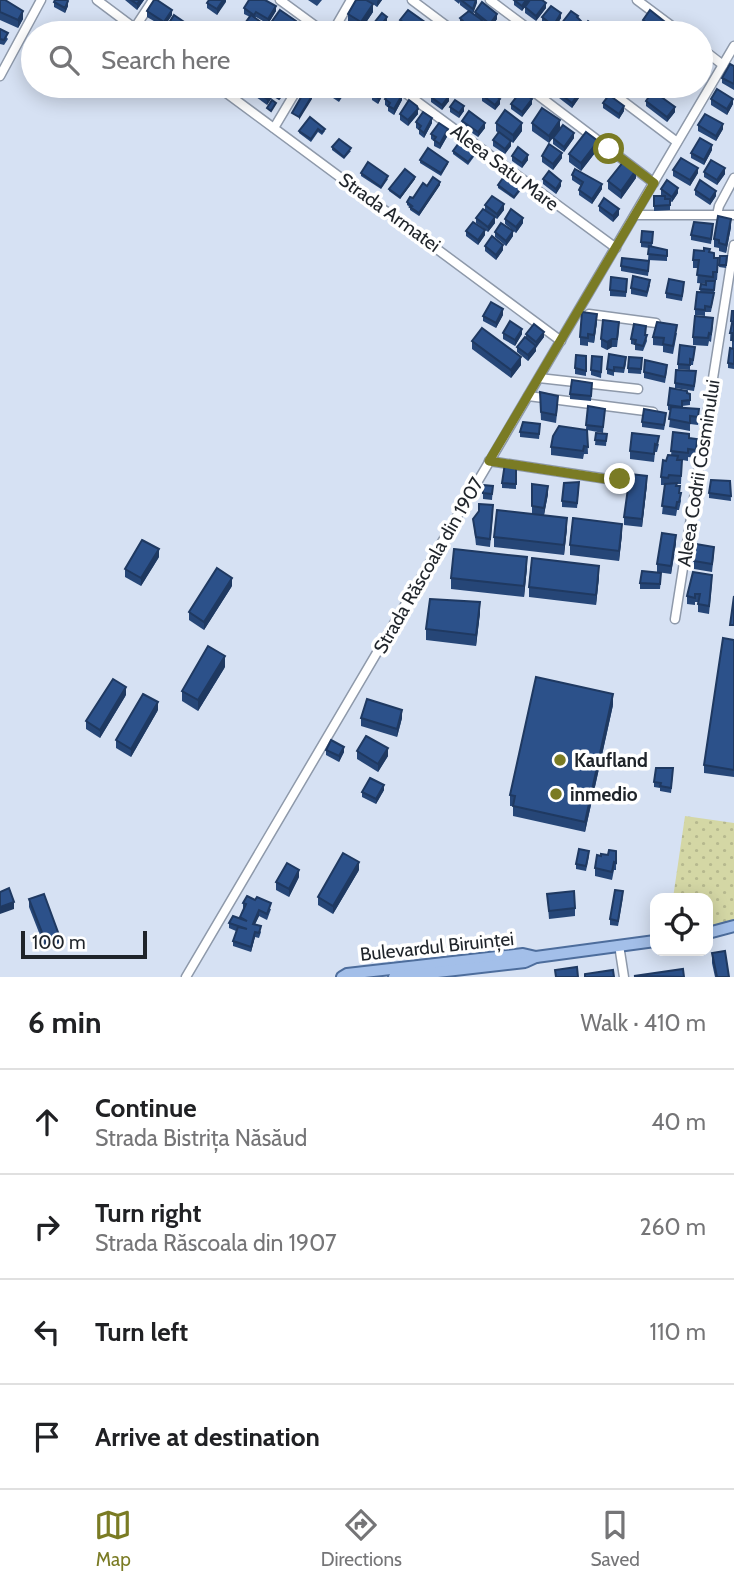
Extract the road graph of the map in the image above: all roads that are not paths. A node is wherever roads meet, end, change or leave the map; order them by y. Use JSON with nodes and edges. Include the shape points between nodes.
{"nodes":[{"id":1,"x":41,"y":0,"type":"edge"},
{"id":2,"x":96,"y":0,"type":"edge"},
{"id":3,"x":153,"y":0,"type":"edge"},
{"id":4,"x":280,"y":0,"type":"edge"},
{"id":5,"x":351,"y":0,"type":"edge"},
{"id":6,"x":412,"y":0,"type":"edge"},
{"id":7,"x":490,"y":0,"type":"edge"},
{"id":8,"x":636,"y":0,"type":"edge"},
{"id":9,"x":30,"y":21,"type":"edge"},
{"id":10,"x":124,"y":21,"type":"edge"},
{"id":11,"x":143,"y":21,"type":"edge"},
{"id":12,"x":309,"y":21,"type":"edge"},
{"id":13,"x":339,"y":21,"type":"edge"},
{"id":14,"x":440,"y":21,"type":"edge"},
{"id":15,"x":518,"y":21,"type":"edge"},
{"id":16,"x":665,"y":21,"type":"edge"},
{"id":17,"x":21,"y":37,"type":"edge"},
{"id":18,"x":734,"y":46,"type":"edge"},
{"id":19,"x":728,"y":62,"type":"edge"},
{"id":20,"x":0,"y":76,"type":"edge"},
{"id":21,"x":713,"y":86,"type":"edge"},
{"id":22,"x":233,"y":98,"type":"edge"},
{"id":23,"x":292,"y":98,"type":"edge"},
{"id":24,"x":412,"y":98,"type":"edge"},
{"id":25,"x":542,"y":98,"type":"edge"},
{"id":26,"x":619,"y":98,"type":"edge"},
{"id":27,"x":705,"y":98,"type":"edge"},
{"id":28,"x":274,"y":128,"type":"junction"},
{"id":29,"x":677,"y":142,"type":"junction"},
{"id":30,"x":734,"y":178,"type":"edge"},
{"id":31,"x":654,"y":183,"type":"junction"},
{"id":32,"x":635,"y":215,"type":"junction"},
{"id":33,"x":717,"y":215,"type":"junction"},
{"id":34,"x":734,"y":215,"type":"edge"},
{"id":35,"x":734,"y":245,"type":"edge"},
{"id":36,"x":615,"y":248,"type":"junction"},
{"id":37,"x":578,"y":312,"type":"junction"},
{"id":38,"x":656,"y":323,"type":"edge"},
{"id":39,"x":561,"y":341,"type":"junction"},
{"id":40,"x":539,"y":378,"type":"junction"},
{"id":41,"x":638,"y":389,"type":"dead end"},
{"id":42,"x":528,"y":396,"type":"junction"},
{"id":43,"x":664,"y":414,"type":"edge"},
{"id":44,"x":489,"y":461,"type":"junction"},
{"id":45,"x":623,"y":476,"type":"dead end"},
{"id":46,"x":675,"y":619,"type":"dead end"},
{"id":47,"x":734,"y":926,"type":"edge"},
{"id":48,"x":713,"y":932,"type":"edge"},
{"id":49,"x":734,"y":932,"type":"edge"},
{"id":50,"x":713,"y":934,"type":"edge"},
{"id":51,"x":650,"y":941,"type":"edge"},
{"id":52,"x":619,"y":945,"type":"junction"},
{"id":53,"x":536,"y":957,"type":"junction"},
{"id":54,"x":186,"y":977,"type":"edge"},
{"id":55,"x":342,"y":977,"type":"edge"},
{"id":56,"x":394,"y":977,"type":"edge"},
{"id":57,"x":624,"y":977,"type":"edge"}],
"edges":[{"from":1,"to":9,"type":"street"},
{"from":2,"to":10,"type":"street"},
{"from":3,"to":11,"type":"street"},
{"from":4,"to":12,"type":"street"},
{"from":5,"to":13,"type":"street"},
{"from":6,"to":14,"type":"street"},
{"from":7,"to":15,"type":"street"},
{"from":8,"to":16,"type":"street"},
{"from":17,"to":20,"type":"street"},
{"from":18,"to":19,"type":"street","name":"Strada Răscoala din 1907"},
{"from":19,"to":21,"type":"street","name":"Strada Răscoala din 1907"},
{"from":22,"to":28,"type":"street","name":"Strada Armatei"},
{"from":23,"to":28,"type":"street"},
{"from":24,"to":36,"type":"street","name":"Aleea Satu Mare"},
{"from":25,"to":31,"type":"street"},
{"from":26,"to":29,"type":"street"},
{"from":27,"to":29,"type":"street","name":"Strada Răscoala din 1907"},
{"from":28,"to":39,"type":"street","name":"Strada Armatei"},
{"from":29,"to":31,"type":"street","name":"Strada Răscoala din 1907"},
{"from":30,"to":33,"type":"street"},
{"from":31,"to":32,"type":"street","name":"Strada Răscoala din 1907"},
{"from":32,"to":33,"type":"street"},
{"from":32,"to":36,"type":"street","name":"Strada Răscoala din 1907"},
{"from":33,"to":34,"type":"street"},
{"from":35,"to":46,"type":"street","name":"Aleea Codrii Cosminului"},
{"from":36,"to":37,"type":"street","name":"Strada Răscoala din 1907"},
{"from":37,"to":38,"type":"street"},
{"from":37,"to":39,"type":"street","name":"Strada Răscoala din 1907"},
{"from":39,"to":40,"type":"street","name":"Strada Răscoala din 1907"},
{"from":40,"to":41,"type":"street"},
{"from":40,"to":42,"type":"street","name":"Strada Răscoala din 1907"},
{"from":42,"to":43,"type":"street"},
{"from":42,"to":44,"type":"street","name":"Strada Răscoala din 1907"},
{"from":44,"to":45,"type":"street","via":[[606,479]]},
{"from":44,"to":54,"type":"street","name":"Strada Răscoala din 1907"},
{"from":47,"to":48,"type":"main road"},
{"from":49,"to":50,"type":"main road"},
{"from":51,"to":52,"type":"main road","name":"Bulevardul Biruinței"},
{"from":52,"to":53,"type":"main road","name":"Bulevardul Biruinței"},
{"from":52,"to":57,"type":"street"},
{"from":53,"to":55,"type":"main road","name":"Bulevardul Biruinței","via":[[478,958]]},
{"from":53,"to":56,"type":"main road","name":"Bulevardul Biruinței"}]}
